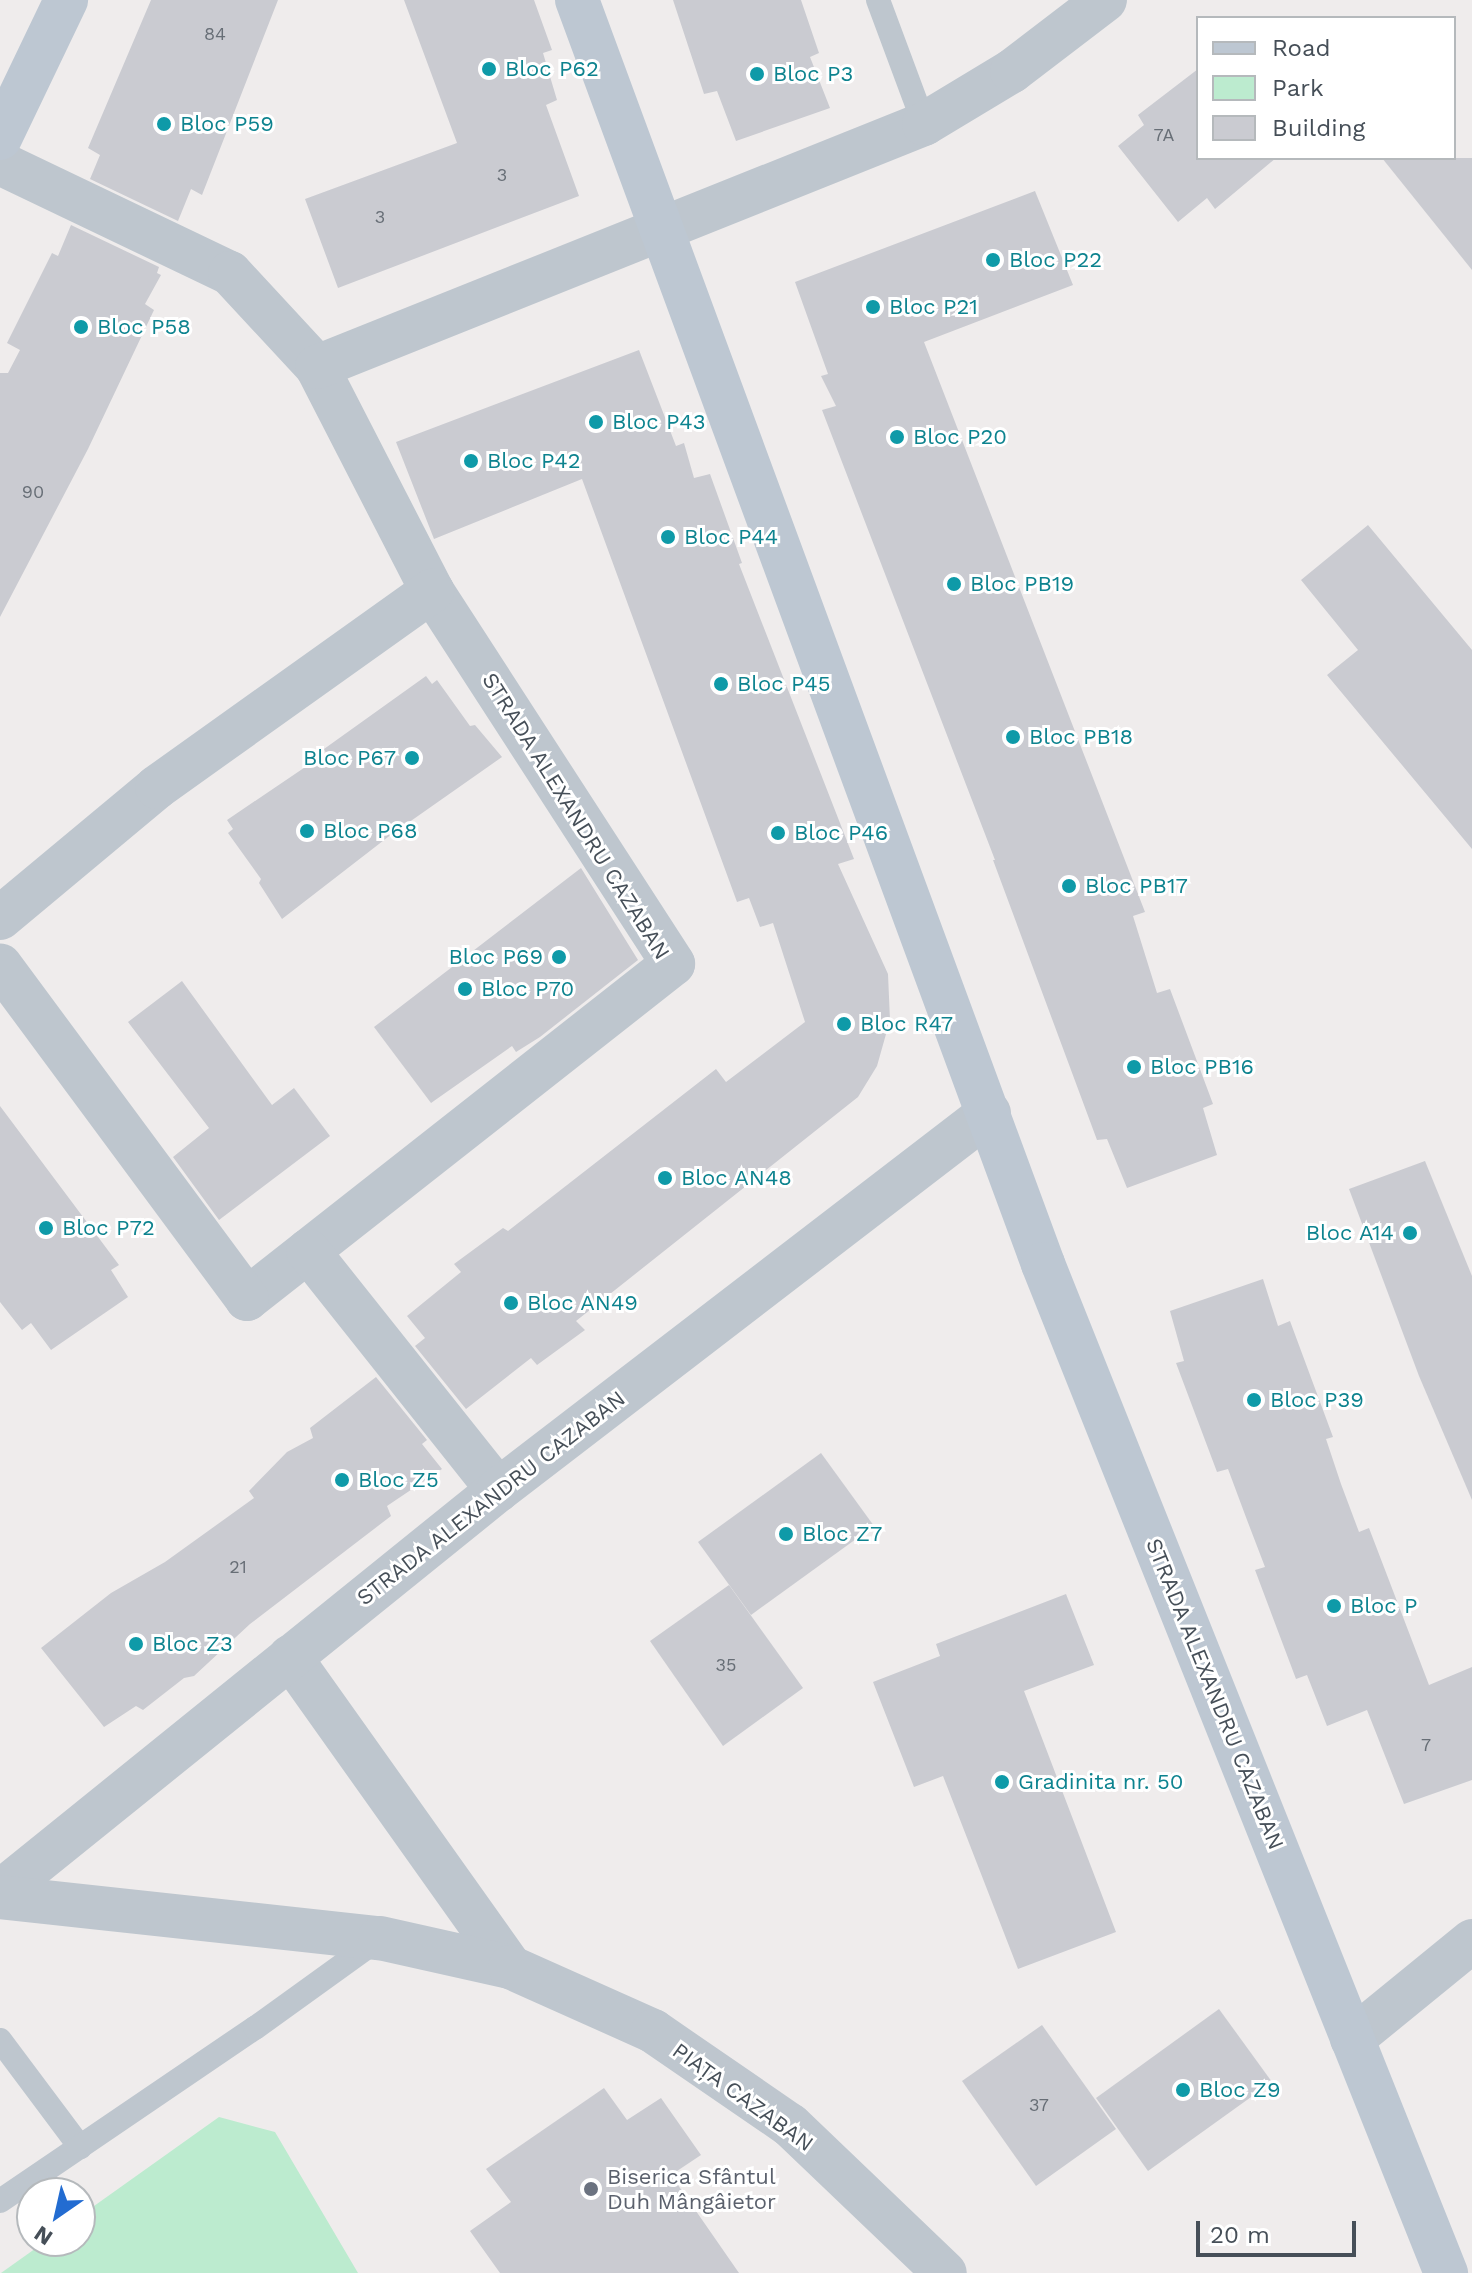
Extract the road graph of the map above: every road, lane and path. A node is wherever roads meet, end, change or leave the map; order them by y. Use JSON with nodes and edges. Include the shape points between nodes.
{"nodes":[{"id":1,"x":66,"y":0,"type":"edge"},
{"id":2,"x":577,"y":0,"type":"edge"},
{"id":3,"x":878,"y":0,"type":"edge"},
{"id":4,"x":1105,"y":0,"type":"edge"},
{"id":5,"x":924,"y":124,"type":"junction"},
{"id":6,"x":0,"y":138,"type":"edge"},
{"id":7,"x":0,"y":163,"type":"edge"},
{"id":8,"x":662,"y":227,"type":"junction"},
{"id":9,"x":317,"y":367,"type":"junction"},
{"id":10,"x":432,"y":591,"type":"junction"},
{"id":11,"x":0,"y":918,"type":"edge"},
{"id":12,"x":0,"y":965,"type":"edge"},
{"id":13,"x":989,"y":1113,"type":"junction"},
{"id":14,"x":308,"y":1251,"type":"junction"},
{"id":15,"x":498,"y":1490,"type":"junction"},
{"id":16,"x":290,"y":1657,"type":"junction"},
{"id":17,"x":0,"y":1895,"type":"edge"},
{"id":18,"x":380,"y":1938,"type":"junction"},
{"id":19,"x":1472,"y":1941,"type":"edge"},
{"id":20,"x":510,"y":1967,"type":"junction"},
{"id":21,"x":1352,"y":2039,"type":"junction"},
{"id":22,"x":0,"y":2040,"type":"edge"},
{"id":23,"x":80,"y":2147,"type":"junction"},
{"id":24,"x":0,"y":2201,"type":"edge"},
{"id":25,"x":945,"y":2273,"type":"edge"},
{"id":26,"x":1446,"y":2273,"type":"edge"}],
"edges":[{"from":1,"to":6,"type":"street"},
{"from":2,"to":8,"type":"street","name":"STRADA ALEXANDRU CAZABAN"},
{"from":3,"to":5,"type":"lane"},
{"from":4,"to":5,"type":"street","via":[[1012,71]]},
{"from":5,"to":8,"type":"street"},
{"from":7,"to":9,"type":"street","name":"STRADA ALEXANDRU CAZABAN","via":[[230,273]]},
{"from":8,"to":9,"type":"street"},
{"from":8,"to":13,"type":"street","name":"STRADA ALEXANDRU CAZABAN"},
{"from":9,"to":10,"type":"street","name":"STRADA ALEXANDRU CAZABAN"},
{"from":10,"to":11,"type":"street","via":[[157,787]]},
{"from":10,"to":14,"type":"street","name":"STRADA ALEXANDRU CAZABAN","via":[[673,964]]},
{"from":12,"to":14,"type":"street","name":"STRADA ALEXANDRU CAZABAN","via":[[247,1299]]},
{"from":13,"to":15,"type":"street","name":"STRADA ALEXANDRU CAZABAN"},
{"from":13,"to":21,"type":"street","name":"STRADA ALEXANDRU CAZABAN","via":[[1043,1264]]},
{"from":14,"to":15,"type":"street"},
{"from":15,"to":16,"type":"street","name":"STRADA ALEXANDRU CAZABAN"},
{"from":16,"to":17,"type":"street","name":"STRADA ALEXANDRU CAZABAN"},
{"from":16,"to":20,"type":"street"},
{"from":17,"to":18,"type":"street","name":"STRADA ALEXANDRU CAZABAN"},
{"from":18,"to":20,"type":"street","name":"STRADA ALEXANDRU CAZABAN"},
{"from":18,"to":23,"type":"lane"},
{"from":19,"to":21,"type":"street"},
{"from":20,"to":25,"type":"street","name":"PIAȚA CAZABAN","via":[[653,2031],[790,2125]]},
{"from":21,"to":26,"type":"street","name":"STRADA ALEXANDRU CAZABAN"},
{"from":22,"to":23,"type":"lane"},
{"from":23,"to":24,"type":"lane"}]}
